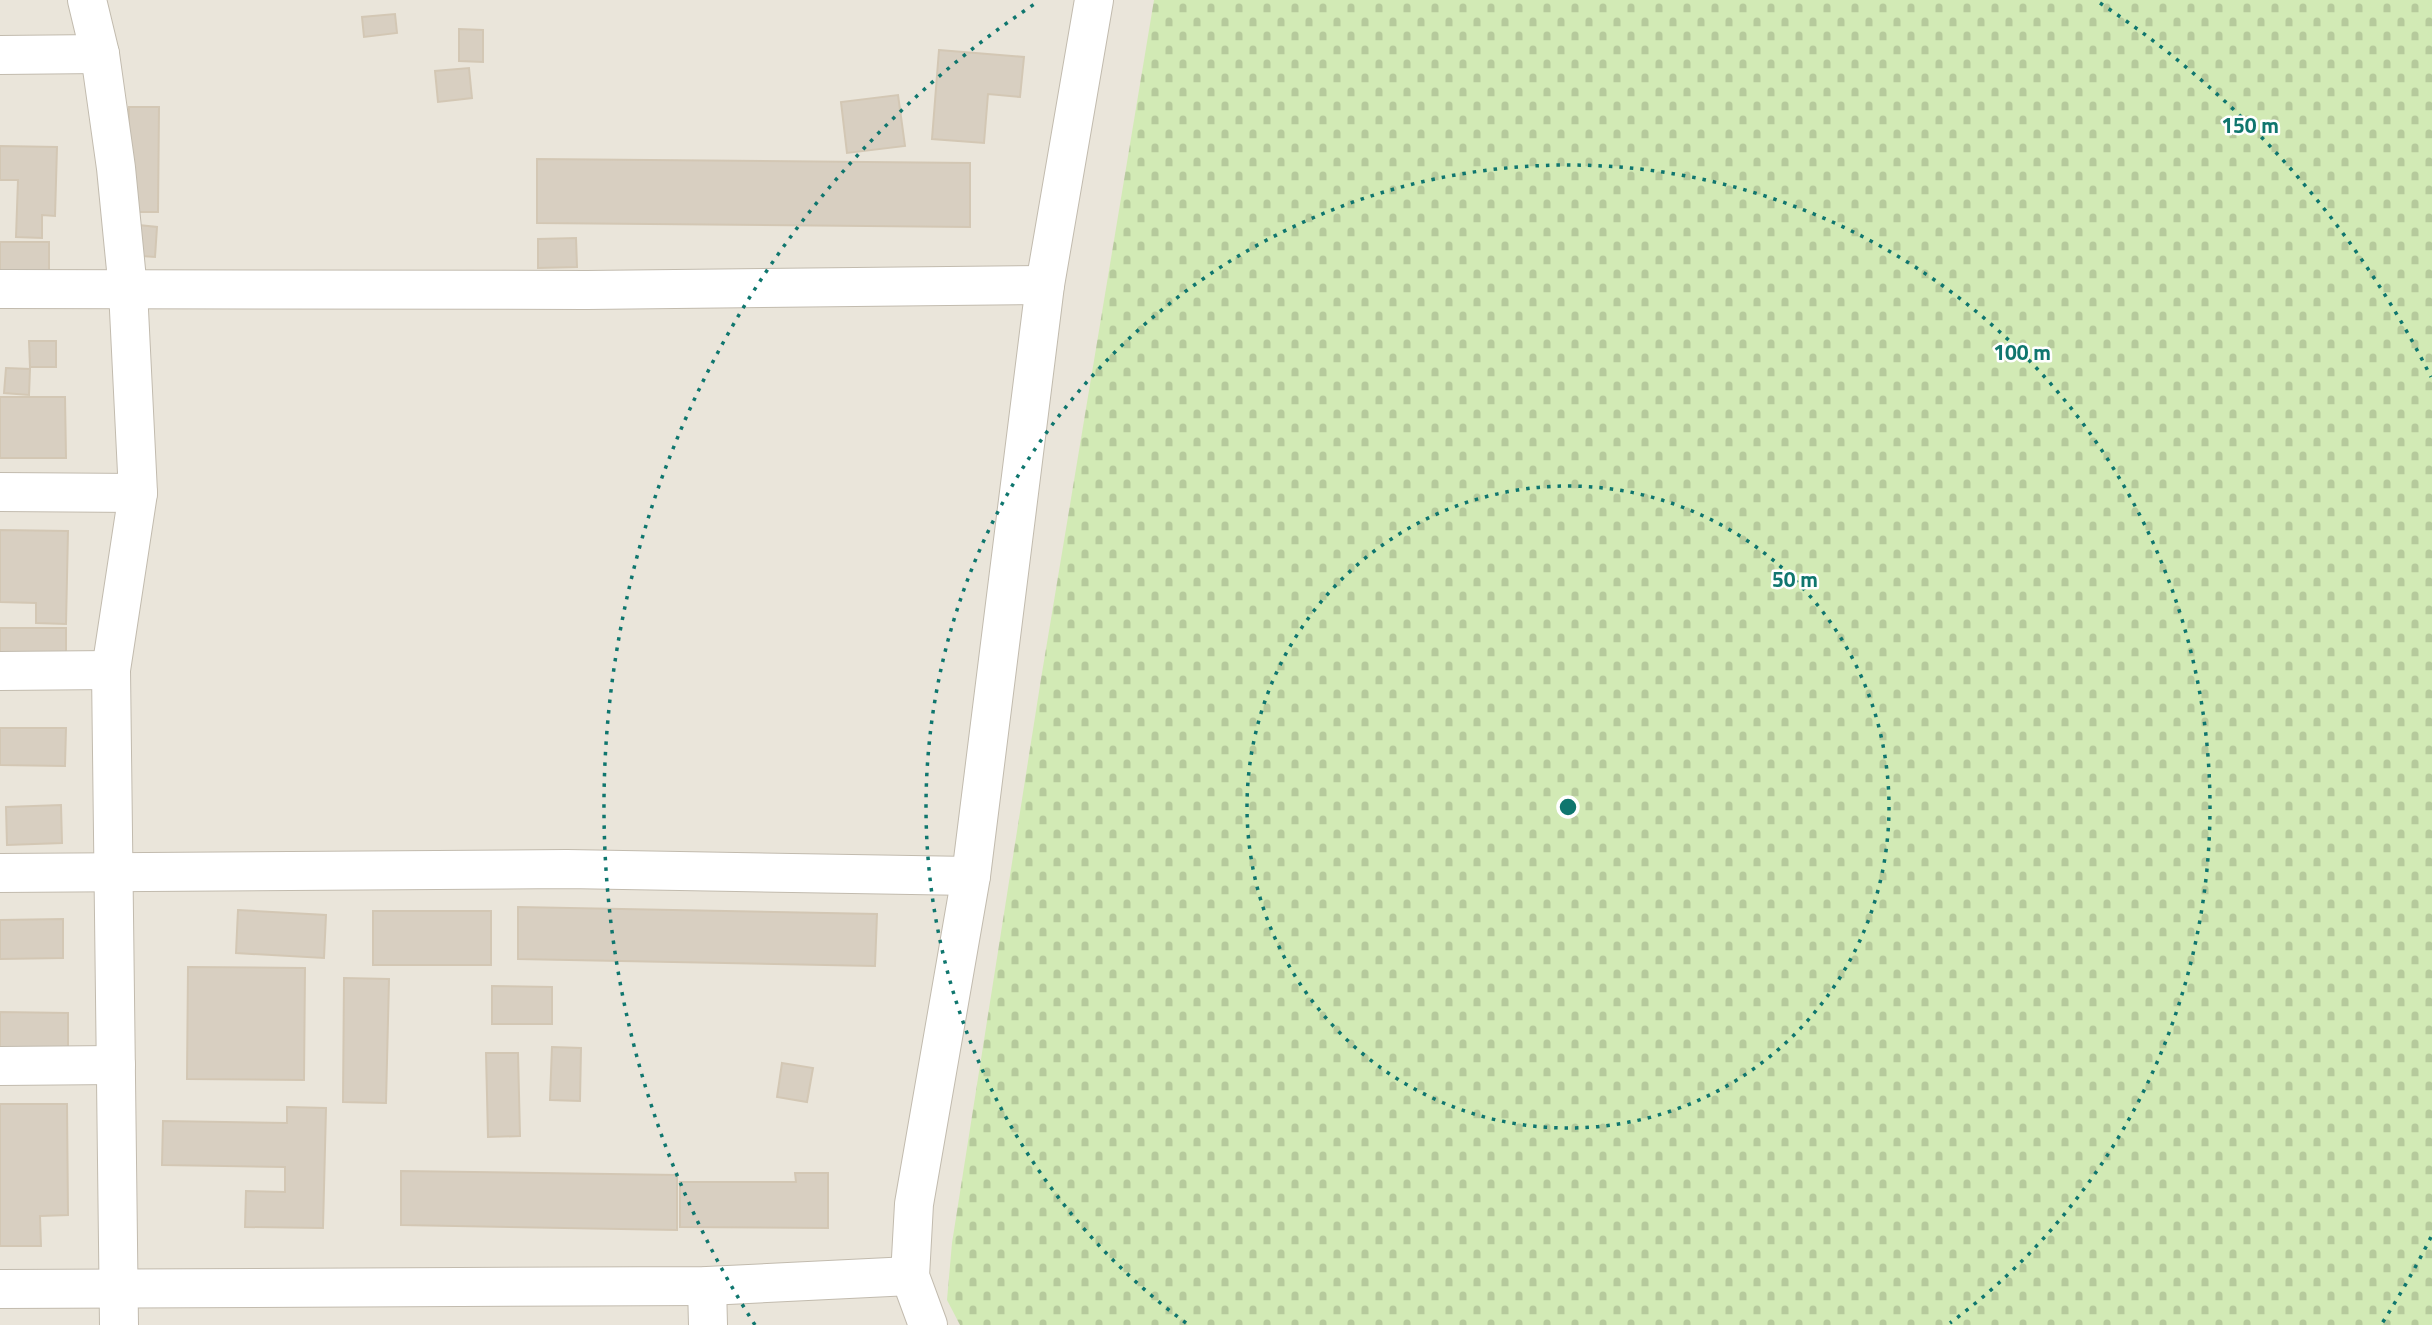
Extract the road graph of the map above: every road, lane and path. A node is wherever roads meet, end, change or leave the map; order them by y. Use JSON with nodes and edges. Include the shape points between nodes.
{"nodes":[{"id":1,"x":87,"y":0,"type":"edge"},
{"id":2,"x":1094,"y":0,"type":"edge"},
{"id":3,"x":100,"y":54,"type":"junction"},
{"id":4,"x":0,"y":55,"type":"edge"},
{"id":5,"x":1045,"y":285,"type":"junction"},
{"id":6,"x":0,"y":289,"type":"edge"},
{"id":7,"x":128,"y":290,"type":"junction"},
{"id":8,"x":0,"y":492,"type":"edge"},
{"id":9,"x":138,"y":494,"type":"junction"},
{"id":10,"x":111,"y":670,"type":"junction"},
{"id":11,"x":0,"y":671,"type":"edge"},
{"id":12,"x":0,"y":873,"type":"edge"},
{"id":13,"x":113,"y":873,"type":"junction"},
{"id":14,"x":971,"y":876,"type":"junction"},
{"id":15,"x":116,"y":1065,"type":"junction"},
{"id":16,"x":0,"y":1066,"type":"edge"},
{"id":17,"x":910,"y":1276,"type":"junction"},
{"id":18,"x":708,"y":1286,"type":"junction"},
{"id":19,"x":0,"y":1289,"type":"edge"},
{"id":20,"x":120,"y":1307,"type":"edge"},
{"id":21,"x":708,"y":1325,"type":"edge"},
{"id":22,"x":928,"y":1325,"type":"edge"}],
"edges":[{"from":1,"to":3,"type":"street"},
{"from":2,"to":5,"type":"street"},
{"from":3,"to":4,"type":"street"},
{"from":3,"to":7,"type":"street"},
{"from":5,"to":7,"type":"street"},
{"from":5,"to":14,"type":"street"},
{"from":6,"to":7,"type":"street"},
{"from":7,"to":9,"type":"street"},
{"from":8,"to":9,"type":"street"},
{"from":9,"to":10,"type":"street"},
{"from":10,"to":11,"type":"street"},
{"from":10,"to":13,"type":"street"},
{"from":12,"to":13,"type":"street"},
{"from":13,"to":14,"type":"street","via":[[566,869]]},
{"from":13,"to":15,"type":"street"},
{"from":14,"to":17,"type":"street","via":[[914,1204]]},
{"from":15,"to":16,"type":"street"},
{"from":15,"to":20,"type":"street"},
{"from":17,"to":18,"type":"street"},
{"from":17,"to":22,"type":"street"},
{"from":18,"to":20,"type":"street"},
{"from":18,"to":21,"type":"street"},
{"from":19,"to":20,"type":"street"}]}
